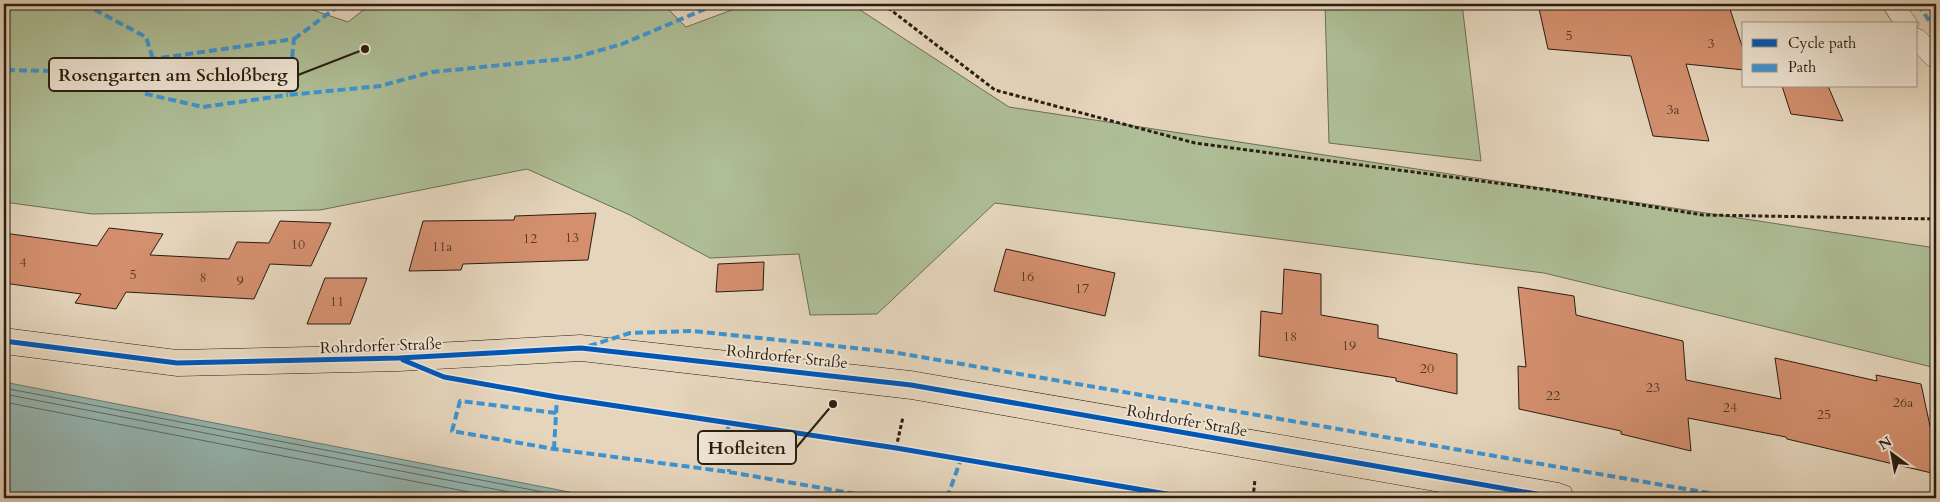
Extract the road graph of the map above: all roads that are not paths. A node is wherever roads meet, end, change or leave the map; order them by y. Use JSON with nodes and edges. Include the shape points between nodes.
{"nodes":[{"id":1,"x":1893,"y":4,"type":"edge"},
{"id":2,"x":1906,"y":22,"type":"edge"},
{"id":3,"x":1918,"y":39,"type":"edge"},
{"id":4,"x":1936,"y":59,"type":"edge"},
{"id":5,"x":4,"y":341,"type":"edge"},
{"id":6,"x":1559,"y":498,"type":"edge"}],
"edges":[{"from":1,"to":2,"type":"street"},
{"from":3,"to":4,"type":"street"},
{"from":5,"to":6,"type":"main road","name":"Rohrdorfer Straße","via":[[177,363],[399,358],[581,348],[911,384]]}]}
